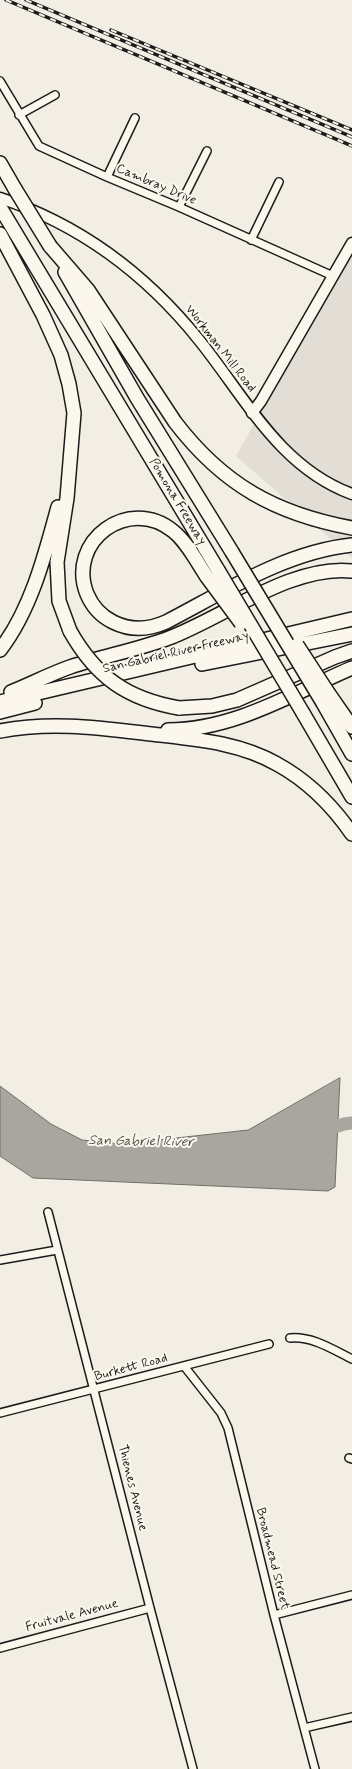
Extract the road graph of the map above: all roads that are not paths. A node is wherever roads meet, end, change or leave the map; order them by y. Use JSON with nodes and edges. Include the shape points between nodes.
{"nodes":[{"id":1,"x":0,"y":81,"type":"edge"},
{"id":2,"x":55,"y":95,"type":"dead end"},
{"id":3,"x":19,"y":115,"type":"junction"},
{"id":4,"x":135,"y":118,"type":"dead end"},
{"id":5,"x":208,"y":151,"type":"dead end"},
{"id":6,"x":0,"y":163,"type":"edge"},
{"id":7,"x":4,"y":177,"type":"edge"},
{"id":8,"x":107,"y":177,"type":"junction"},
{"id":9,"x":279,"y":182,"type":"dead end"},
{"id":10,"x":0,"y":198,"type":"edge"},
{"id":11,"x":0,"y":207,"type":"edge"},
{"id":12,"x":179,"y":207,"type":"junction"},
{"id":13,"x":0,"y":234,"type":"edge"},
{"id":14,"x":251,"y":240,"type":"junction"},
{"id":15,"x":352,"y":243,"type":"edge"},
{"id":16,"x":50,"y":246,"type":"junction"},
{"id":17,"x":333,"y":276,"type":"junction"},
{"id":18,"x":252,"y":413,"type":"junction"},
{"id":19,"x":69,"y":471,"type":"junction"},
{"id":20,"x":352,"y":494,"type":"edge"},
{"id":21,"x":352,"y":528,"type":"edge"},
{"id":22,"x":352,"y":545,"type":"edge"},
{"id":23,"x":352,"y":571,"type":"edge"},
{"id":24,"x":352,"y":613,"type":"edge"},
{"id":25,"x":352,"y":619,"type":"edge"},
{"id":26,"x":352,"y":634,"type":"edge"},
{"id":27,"x":0,"y":650,"type":"edge"},
{"id":28,"x":352,"y":652,"type":"edge"},
{"id":29,"x":352,"y":668,"type":"edge"},
{"id":30,"x":283,"y":679,"type":"junction"},
{"id":31,"x":6,"y":693,"type":"edge"},
{"id":32,"x":326,"y":698,"type":"junction"},
{"id":33,"x":0,"y":702,"type":"edge"},
{"id":34,"x":0,"y":712,"type":"edge"},
{"id":35,"x":352,"y":727,"type":"edge"},
{"id":36,"x":112,"y":730,"type":"junction"},
{"id":37,"x":0,"y":731,"type":"edge"},
{"id":38,"x":352,"y":754,"type":"edge"},
{"id":39,"x":352,"y":797,"type":"edge"},
{"id":40,"x":352,"y":834,"type":"edge"},
{"id":41,"x":48,"y":1212,"type":"dead end"},
{"id":42,"x":57,"y":1250,"type":"junction"},
{"id":43,"x":0,"y":1260,"type":"edge"},
{"id":44,"x":290,"y":1338,"type":"dead end"},
{"id":45,"x":269,"y":1344,"type":"dead end"},
{"id":46,"x":352,"y":1359,"type":"edge"},
{"id":47,"x":184,"y":1366,"type":"junction"},
{"id":48,"x":94,"y":1390,"type":"junction"},
{"id":49,"x":0,"y":1413,"type":"edge"},
{"id":50,"x":352,"y":1595,"type":"edge"},
{"id":51,"x":150,"y":1608,"type":"junction"},
{"id":52,"x":274,"y":1615,"type":"junction"},
{"id":53,"x":0,"y":1648,"type":"edge"},
{"id":54,"x":352,"y":1717,"type":"edge"},
{"id":55,"x":304,"y":1728,"type":"junction"},
{"id":56,"x":193,"y":1769,"type":"edge"},
{"id":57,"x":315,"y":1769,"type":"edge"}],
"edges":[{"from":1,"to":3,"type":"street","name":"Cambray Drive"},
{"from":2,"to":3,"type":"street"},
{"from":3,"to":8,"type":"street","name":"Cambray Drive","via":[[39,146]]},
{"from":4,"to":8,"type":"street"},
{"from":5,"to":12,"type":"street"},
{"from":6,"to":7,"type":"highway","name":"Pomona Freeway"},
{"from":7,"to":16,"type":"highway","name":"Pomona Freeway","bridge":true,"via":[[15,189]]},
{"from":8,"to":12,"type":"street","name":"Cambray Drive"},
{"from":9,"to":14,"type":"street"},
{"from":10,"to":18,"type":"main road","name":"Workman Mill Road","via":[[43,215],[74,232],[111,254],[136,274],[172,308],[195,335]]},
{"from":11,"to":30,"type":"highway","name":"Pomona Freeway","bridge":true},
{"from":12,"to":14,"type":"street","name":"Cambray Drive"},
{"from":13,"to":19,"type":"highway","via":[[61,355],[74,413]]},
{"from":14,"to":17,"type":"street","name":"Cambray Drive"},
{"from":15,"to":17,"type":"main road","name":"Workman Mill Road"},
{"from":16,"to":21,"type":"highway","via":[[88,290],[175,422],[212,463],[235,482],[275,505],[298,515]]},
{"from":16,"to":32,"type":"highway","name":"Pomona Freeway","bridge":true,"via":[[138,398],[232,552]]},
{"from":17,"to":18,"type":"main road","name":"Workman Mill Road"},
{"from":18,"to":20,"type":"main road","via":[[298,464]]},
{"from":19,"to":27,"type":"highway","via":[[28,601]]},
{"from":19,"to":28,"type":"highway","bridge":true,"via":[[57,562],[60,601],[70,631],[93,666],[115,685],[143,699],[179,708],[212,706],[237,700]]},
{"from":22,"to":30,"type":"highway","bridge":true,"via":[[316,552],[285,562],[166,622],[144,629],[120,625],[107,619],[97,610],[84,586],[85,559],[98,534],[120,521],[148,519],[174,531],[186,546],[207,577]]},
{"from":23,"to":31,"type":"highway","via":[[323,572],[296,578],[171,637],[138,649],[70,667]]},
{"from":24,"to":31,"type":"highway","name":"San Gabriel River Freeway"},
{"from":25,"to":33,"type":"highway"},
{"from":26,"to":34,"type":"highway","name":"San Gabriel River Freeway","via":[[91,688]]},
{"from":29,"to":36,"type":"highway","via":[[270,706],[215,725],[179,730]]},
{"from":30,"to":39,"type":"highway","name":"Pomona Freeway","bridge":true},
{"from":32,"to":35,"type":"highway"},
{"from":32,"to":38,"type":"highway","name":"Pomona Freeway"},
{"from":36,"to":37,"type":"highway","via":[[38,725]]},
{"from":36,"to":40,"type":"highway","via":[[198,740],[252,752],[299,778],[325,800]]},
{"from":41,"to":42,"type":"street","name":"Thienes Avenue"},
{"from":42,"to":43,"type":"street"},
{"from":42,"to":48,"type":"street","name":"Thienes Avenue"},
{"from":44,"to":46,"type":"street","via":[[312,1340]]},
{"from":45,"to":47,"type":"street","name":"Burkett Road"},
{"from":47,"to":48,"type":"street","name":"Burkett Road"},
{"from":47,"to":52,"type":"street","name":"Broadmead Street","via":[[221,1413],[228,1428]]},
{"from":48,"to":49,"type":"street","name":"Burkett Road"},
{"from":48,"to":51,"type":"street","name":"Thienes Avenue"},
{"from":50,"to":52,"type":"street"},
{"from":51,"to":53,"type":"street","name":"Fruitvale Avenue"},
{"from":51,"to":56,"type":"street","name":"Thienes Avenue"},
{"from":52,"to":55,"type":"street","name":"Broadmead Street"},
{"from":54,"to":55,"type":"street"},
{"from":55,"to":57,"type":"street","name":"Broadmead Street"}]}
